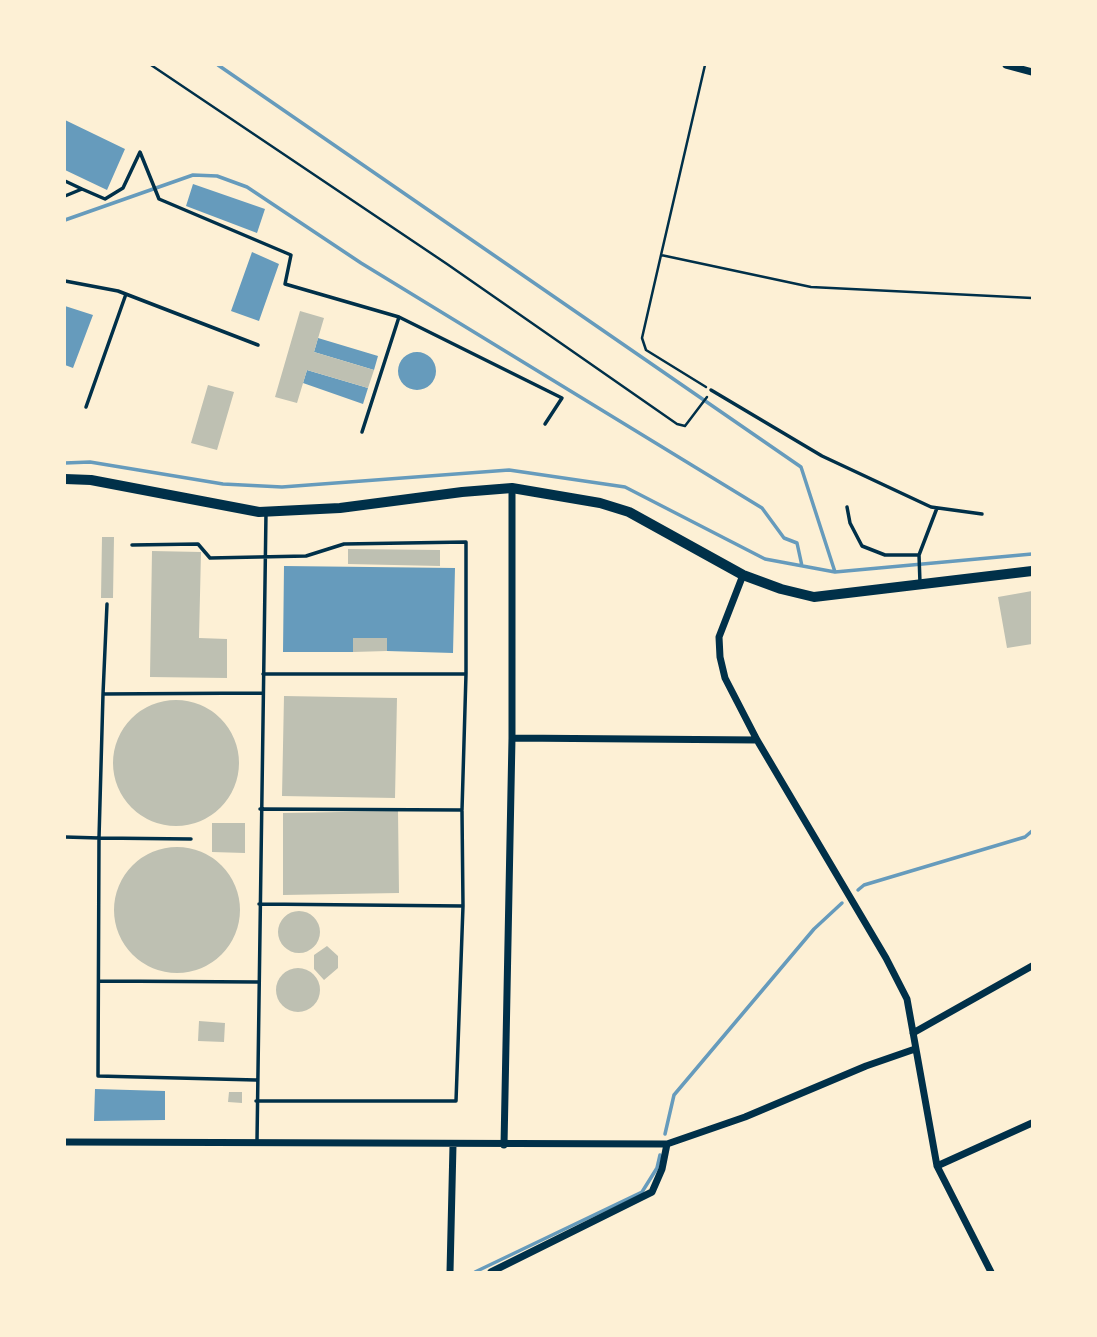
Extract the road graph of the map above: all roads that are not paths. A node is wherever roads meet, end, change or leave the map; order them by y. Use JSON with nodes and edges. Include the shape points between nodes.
{"nodes":[{"id":1,"x":1006,"y":65,"type":"edge"},
{"id":2,"x":1032,"y":72,"type":"edge"},
{"id":3,"x":65,"y":181,"type":"edge"},
{"id":4,"x":82,"y":189,"type":"junction"},
{"id":5,"x":65,"y":196,"type":"edge"},
{"id":6,"x":65,"y":281,"type":"edge"},
{"id":7,"x":126,"y":294,"type":"junction"},
{"id":8,"x":398,"y":317,"type":"junction"},
{"id":9,"x":258,"y":345,"type":"dead end"},
{"id":10,"x":711,"y":390,"type":"road end"},
{"id":11,"x":86,"y":407,"type":"dead end"},
{"id":12,"x":545,"y":424,"type":"dead end"},
{"id":13,"x":362,"y":432,"type":"dead end"},
{"id":14,"x":65,"y":479,"type":"edge"},
{"id":15,"x":512,"y":488,"type":"junction"},
{"id":16,"x":847,"y":507,"type":"dead end"},
{"id":17,"x":937,"y":508,"type":"junction"},
{"id":18,"x":266,"y":511,"type":"junction"},
{"id":19,"x":982,"y":514,"type":"dead end"},
{"id":20,"x":132,"y":545,"type":"dead end"},
{"id":21,"x":919,"y":555,"type":"junction"},
{"id":22,"x":265,"y":556,"type":"junction"},
{"id":23,"x":1032,"y":571,"type":"edge"},
{"id":24,"x":743,"y":575,"type":"junction"},
{"id":25,"x":920,"y":585,"type":"junction"},
{"id":26,"x":107,"y":604,"type":"dead end"},
{"id":27,"x":263,"y":674,"type":"junction"},
{"id":28,"x":466,"y":674,"type":"junction"},
{"id":29,"x":262,"y":693,"type":"junction"},
{"id":30,"x":103,"y":694,"type":"junction"},
{"id":31,"x":512,"y":738,"type":"junction"},
{"id":32,"x":757,"y":740,"type":"junction"},
{"id":33,"x":261,"y":809,"type":"junction"},
{"id":34,"x":462,"y":810,"type":"junction"},
{"id":35,"x":65,"y":837,"type":"edge"},
{"id":36,"x":99,"y":838,"type":"junction"},
{"id":37,"x":191,"y":839,"type":"dead end"},
{"id":38,"x":259,"y":904,"type":"junction"},
{"id":39,"x":463,"y":906,"type":"junction"},
{"id":40,"x":1032,"y":966,"type":"edge"},
{"id":41,"x":99,"y":981,"type":"junction"},
{"id":42,"x":258,"y":982,"type":"junction"},
{"id":43,"x":913,"y":1033,"type":"junction"},
{"id":44,"x":915,"y":1049,"type":"junction"},
{"id":45,"x":256,"y":1080,"type":"junction"},
{"id":46,"x":256,"y":1101,"type":"junction"},
{"id":47,"x":1032,"y":1123,"type":"edge"},
{"id":48,"x":257,"y":1141,"type":"junction"},
{"id":49,"x":65,"y":1142,"type":"edge"},
{"id":50,"x":667,"y":1144,"type":"junction"},
{"id":51,"x":453,"y":1145,"type":"junction"},
{"id":52,"x":504,"y":1145,"type":"junction"},
{"id":53,"x":937,"y":1166,"type":"junction"},
{"id":54,"x":450,"y":1272,"type":"edge"},
{"id":55,"x":491,"y":1272,"type":"edge"},
{"id":56,"x":991,"y":1272,"type":"edge"}],
"edges":[{"from":1,"to":2,"type":"street"},
{"from":3,"to":4,"type":"lane"},
{"from":4,"to":5,"type":"lane"},
{"from":4,"to":8,"type":"lane","via":[[105,199],[123,188],[140,152],[159,199],[291,255],[285,284]]},
{"from":6,"to":7,"type":"lane"},
{"from":7,"to":9,"type":"lane"},
{"from":7,"to":11,"type":"lane"},
{"from":8,"to":12,"type":"lane","via":[[562,398]]},
{"from":8,"to":13,"type":"lane"},
{"from":10,"to":17,"type":"lane","via":[[822,456]]},
{"from":14,"to":18,"type":"main road"},
{"from":15,"to":18,"type":"main road","via":[[340,508]]},
{"from":15,"to":24,"type":"main road","via":[[629,512]]},
{"from":15,"to":31,"type":"street"},
{"from":16,"to":21,"type":"lane","via":[[862,546],[885,555]]},
{"from":17,"to":19,"type":"lane"},
{"from":17,"to":21,"type":"lane"},
{"from":18,"to":22,"type":"lane"},
{"from":20,"to":22,"type":"lane","via":[[198,544],[210,558]]},
{"from":21,"to":25,"type":"lane"},
{"from":22,"to":27,"type":"lane"},
{"from":22,"to":28,"type":"lane","via":[[306,556],[344,544],[466,542]]},
{"from":23,"to":25,"type":"main road"},
{"from":24,"to":25,"type":"main road","via":[[814,597]]},
{"from":24,"to":32,"type":"street","via":[[719,637],[720,657],[725,678]]},
{"from":26,"to":30,"type":"lane"},
{"from":27,"to":28,"type":"lane"},
{"from":27,"to":29,"type":"lane"},
{"from":28,"to":34,"type":"lane"},
{"from":29,"to":30,"type":"lane"},
{"from":29,"to":33,"type":"lane"},
{"from":30,"to":36,"type":"lane"},
{"from":31,"to":32,"type":"street"},
{"from":31,"to":52,"type":"street"},
{"from":32,"to":43,"type":"street","via":[[908,999]]},
{"from":33,"to":34,"type":"lane"},
{"from":33,"to":38,"type":"lane"},
{"from":34,"to":39,"type":"lane"},
{"from":35,"to":36,"type":"lane"},
{"from":36,"to":37,"type":"lane"},
{"from":36,"to":41,"type":"lane"},
{"from":38,"to":39,"type":"lane"},
{"from":38,"to":42,"type":"lane"},
{"from":39,"to":46,"type":"lane","via":[[456,1101]]},
{"from":40,"to":43,"type":"street"},
{"from":41,"to":42,"type":"lane"},
{"from":41,"to":45,"type":"lane","via":[[98,1076]]},
{"from":42,"to":45,"type":"lane"},
{"from":43,"to":44,"type":"street"},
{"from":44,"to":50,"type":"street"},
{"from":44,"to":53,"type":"street"},
{"from":45,"to":46,"type":"lane"},
{"from":46,"to":48,"type":"lane"},
{"from":47,"to":53,"type":"street"},
{"from":48,"to":49,"type":"street"},
{"from":48,"to":51,"type":"street"},
{"from":50,"to":52,"type":"street"},
{"from":50,"to":55,"type":"street","via":[[652,1192]]},
{"from":51,"to":52,"type":"street"},
{"from":51,"to":54,"type":"street"},
{"from":53,"to":56,"type":"street"}]}
